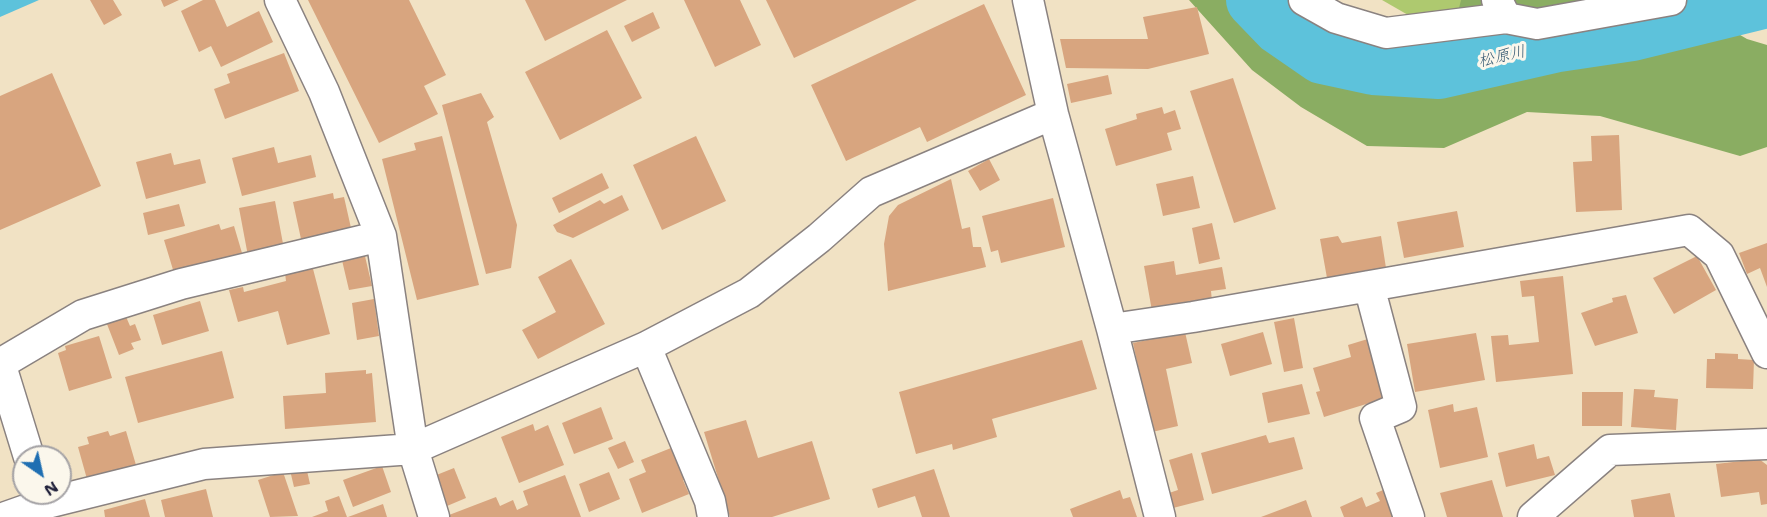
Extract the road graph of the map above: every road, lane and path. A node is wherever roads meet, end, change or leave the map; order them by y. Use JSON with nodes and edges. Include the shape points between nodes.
{"nodes":[{"id":1,"x":280,"y":0,"type":"edge"},
{"id":2,"x":1028,"y":0,"type":"edge"},
{"id":3,"x":1304,"y":0,"type":"edge"},
{"id":4,"x":1671,"y":0,"type":"edge"},
{"id":5,"x":1501,"y":9,"type":"edge"},
{"id":6,"x":1053,"y":114,"type":"junction"},
{"id":7,"x":381,"y":236,"type":"junction"},
{"id":8,"x":1369,"y":286,"type":"junction"},
{"id":9,"x":1112,"y":329,"type":"junction"},
{"id":10,"x":646,"y":346,"type":"junction"},
{"id":11,"x":1767,"y":353,"type":"edge"},
{"id":12,"x":1581,"y":444,"type":"dead end"},
{"id":13,"x":1767,"y":444,"type":"edge"},
{"id":14,"x":25,"y":445,"type":"edge"},
{"id":15,"x":413,"y":449,"type":"junction"},
{"id":16,"x":1610,"y":450,"type":"junction"},
{"id":17,"x":29,"y":505,"type":"edge"},
{"id":18,"x":83,"y":506,"type":"edge"},
{"id":19,"x":6,"y":517,"type":"edge"},
{"id":20,"x":434,"y":517,"type":"edge"},
{"id":21,"x":713,"y":517,"type":"edge"},
{"id":22,"x":1160,"y":517,"type":"edge"},
{"id":23,"x":1409,"y":517,"type":"edge"},
{"id":24,"x":1533,"y":517,"type":"edge"}],
"edges":[{"from":1,"to":7,"type":"street","via":[[324,92]]},
{"from":2,"to":6,"type":"street"},
{"from":3,"to":5,"type":"street","via":[[1336,18],[1386,33]]},
{"from":4,"to":5,"type":"street","via":[[1537,24]]},
{"from":6,"to":9,"type":"street"},
{"from":6,"to":10,"type":"street","via":[[872,192],[749,293]]},
{"from":7,"to":14,"type":"street","via":[[181,284],[83,315],[1,366]]},
{"from":7,"to":15,"type":"street"},
{"from":8,"to":9,"type":"street"},
{"from":8,"to":11,"type":"street","via":[[1689,230],[1719,255]]},
{"from":8,"to":23,"type":"street","via":[[1401,406],[1375,418]]},
{"from":9,"to":22,"type":"street"},
{"from":10,"to":15,"type":"street"},
{"from":10,"to":21,"type":"street","via":[[710,501]]},
{"from":12,"to":16,"type":"street"},
{"from":13,"to":16,"type":"street"},
{"from":15,"to":18,"type":"street","via":[[204,464]]},
{"from":15,"to":20,"type":"street"},
{"from":16,"to":24,"type":"street"},
{"from":17,"to":19,"type":"street"}]}
